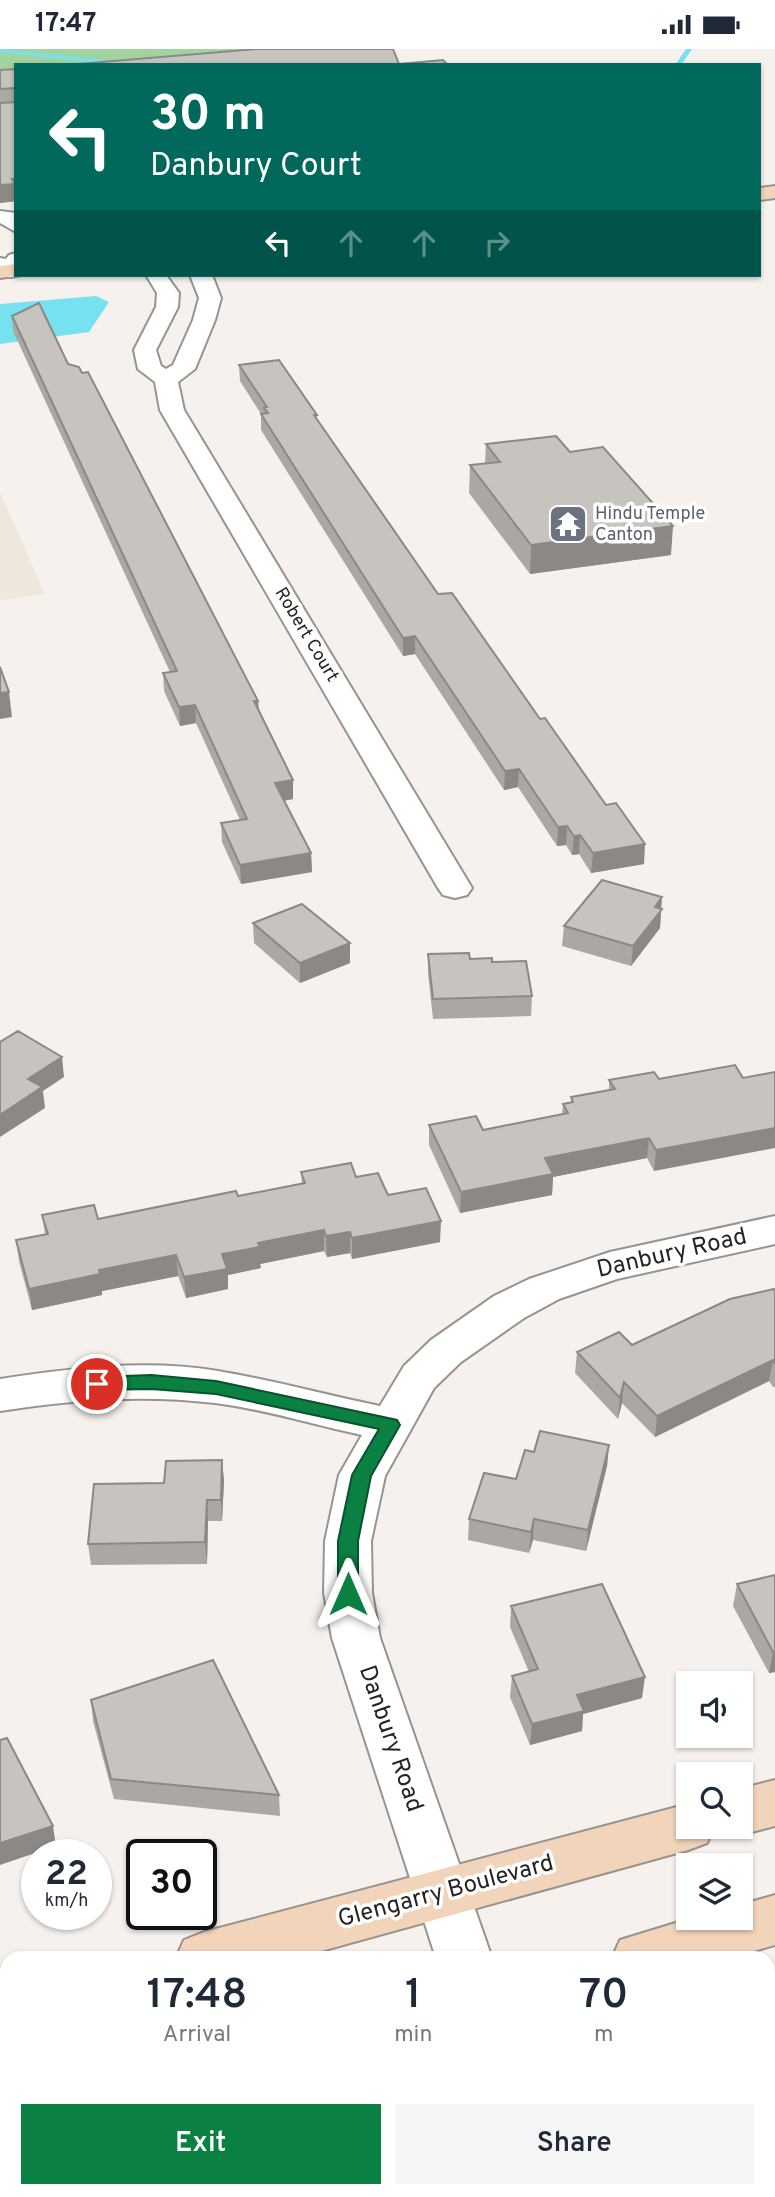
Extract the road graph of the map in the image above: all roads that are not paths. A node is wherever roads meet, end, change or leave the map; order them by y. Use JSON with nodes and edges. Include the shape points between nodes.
{"nodes":[{"id":1,"x":157,"y":277,"type":"edge"},
{"id":2,"x":202,"y":277,"type":"edge"},
{"id":3,"x":166,"y":379,"type":"junction"},
{"id":4,"x":455,"y":888,"type":"dead end"},
{"id":5,"x":775,"y":1230,"type":"edge"},
{"id":6,"x":0,"y":1395,"type":"edge"},
{"id":7,"x":390,"y":1425,"type":"junction"},
{"id":8,"x":775,"y":1803,"type":"edge"},
{"id":9,"x":753,"y":1809,"type":"edge"},
{"id":10,"x":676,"y":1829,"type":"edge"},
{"id":11,"x":442,"y":1894,"type":"junction"},
{"id":12,"x":775,"y":1920,"type":"edge"},
{"id":13,"x":230,"y":1951,"type":"edge"},
{"id":14,"x":462,"y":1951,"type":"edge"},
{"id":15,"x":665,"y":1951,"type":"edge"}],
"edges":[{"from":1,"to":3,"type":"street","name":"Robert Court","via":[[168,293],[167,307],[145,351],[150,369]]},
{"from":2,"to":3,"type":"street","via":[[210,298],[204,320],[183,369]]},
{"from":3,"to":4,"type":"street","name":"Robert Court","via":[[172,410]]},
{"from":5,"to":7,"type":"street","name":"Danbury Road","via":[[610,1266],[544,1289],[476,1328],[437,1360],[419,1377]]},
{"from":6,"to":7,"type":"street","via":[[70,1384],[151,1382],[216,1387]]},
{"from":7,"to":11,"type":"street","name":"Danbury Road","via":[[362,1475],[348,1541],[348,1594],[356,1638]]},
{"from":8,"to":9,"type":"street"},
{"from":10,"to":11,"type":"street","name":"Glengarry Boulevard"},
{"from":11,"to":13,"type":"street","name":"Glengarry Boulevard"},
{"from":11,"to":14,"type":"street","name":"Danbury Road"},
{"from":12,"to":15,"type":"street"}]}
